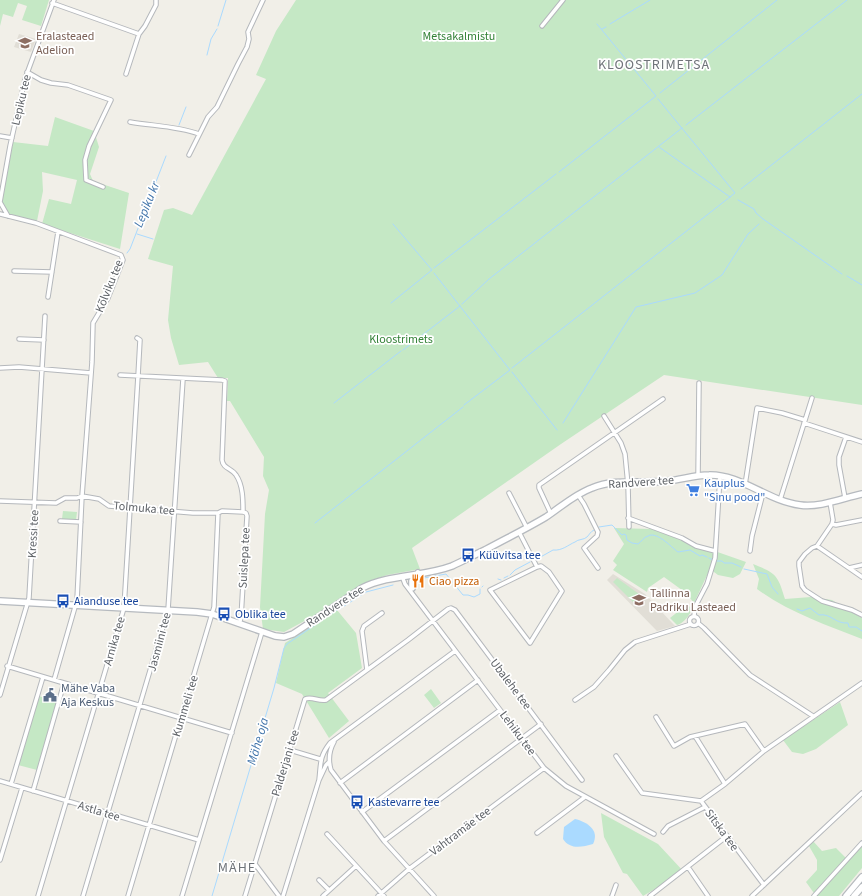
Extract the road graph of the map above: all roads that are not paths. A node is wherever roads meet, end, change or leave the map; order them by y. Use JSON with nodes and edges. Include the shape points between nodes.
{"nodes":[{"id":1,"x":156,"y":0,"type":"edge"},
{"id":2,"x":263,"y":0,"type":"edge"},
{"id":3,"x":563,"y":0,"type":"edge"},
{"id":4,"x":53,"y":2,"type":"edge"},
{"id":5,"x":542,"y":26,"type":"dead end"},
{"id":6,"x":139,"y":34,"type":"junction"},
{"id":7,"x":27,"y":72,"type":"junction"},
{"id":8,"x":126,"y":74,"type":"dead end"},
{"id":9,"x":130,"y":122,"type":"dead end"},
{"id":10,"x":199,"y":134,"type":"junction"},
{"id":11,"x":0,"y":136,"type":"edge"},
{"id":12,"x":12,"y":138,"type":"junction"},
{"id":13,"x":190,"y":155,"type":"dead end"},
{"id":14,"x":103,"y":187,"type":"dead end"},
{"id":15,"x":0,"y":202,"type":"edge"},
{"id":16,"x":0,"y":214,"type":"edge"},
{"id":17,"x":8,"y":216,"type":"junction"},
{"id":18,"x":58,"y":232,"type":"junction"},
{"id":19,"x":14,"y":271,"type":"dead end"},
{"id":20,"x":52,"y":272,"type":"junction"},
{"id":21,"x":48,"y":297,"type":"dead end"},
{"id":22,"x":46,"y":316,"type":"dead end"},
{"id":23,"x":138,"y":338,"type":"dead end"},
{"id":24,"x":19,"y":339,"type":"dead end"},
{"id":25,"x":44,"y":340,"type":"junction"},
{"id":26,"x":0,"y":368,"type":"edge"},
{"id":27,"x":43,"y":369,"type":"junction"},
{"id":28,"x":91,"y":373,"type":"junction"},
{"id":29,"x":120,"y":375,"type":"dead end"},
{"id":30,"x":138,"y":376,"type":"junction"},
{"id":31,"x":183,"y":378,"type":"junction"},
{"id":32,"x":699,"y":382,"type":"dead end"},
{"id":33,"x":812,"y":398,"type":"dead end"},
{"id":34,"x":663,"y":399,"type":"dead end"},
{"id":35,"x":604,"y":416,"type":"dead end"},
{"id":36,"x":804,"y":422,"type":"junction"},
{"id":37,"x":615,"y":432,"type":"junction"},
{"id":38,"x":846,"y":437,"type":"junction"},
{"id":39,"x":862,"y":442,"type":"edge"},
{"id":40,"x":720,"y":475,"type":"junction"},
{"id":41,"x":698,"y":476,"type":"junction"},
{"id":42,"x":627,"y":482,"type":"junction"},
{"id":43,"x":745,"y":485,"type":"junction"},
{"id":44,"x":509,"y":493,"type":"dead end"},
{"id":45,"x":763,"y":493,"type":"junction"},
{"id":46,"x":862,"y":494,"type":"edge"},
{"id":47,"x":578,"y":495,"type":"junction"},
{"id":48,"x":82,"y":496,"type":"junction"},
{"id":49,"x":845,"y":498,"type":"junction"},
{"id":50,"x":780,"y":500,"type":"junction"},
{"id":51,"x":0,"y":501,"type":"edge"},
{"id":52,"x":35,"y":502,"type":"junction"},
{"id":53,"x":830,"y":502,"type":"junction"},
{"id":54,"x":130,"y":508,"type":"junction"},
{"id":55,"x":174,"y":511,"type":"junction"},
{"id":56,"x":243,"y":512,"type":"junction"},
{"id":57,"x":218,"y":513,"type":"junction"},
{"id":58,"x":551,"y":514,"type":"junction"},
{"id":59,"x":628,"y":518,"type":"junction"},
{"id":60,"x":862,"y":520,"type":"edge"},
{"id":61,"x":60,"y":521,"type":"dead end"},
{"id":62,"x":81,"y":522,"type":"junction"},
{"id":63,"x":832,"y":524,"type":"junction"},
{"id":64,"x":629,"y":527,"type":"dead end"},
{"id":65,"x":527,"y":528,"type":"junction"},
{"id":66,"x":519,"y":532,"type":"junction"},
{"id":67,"x":817,"y":546,"type":"junction"},
{"id":68,"x":715,"y":551,"type":"junction"},
{"id":69,"x":750,"y":551,"type":"dead end"},
{"id":70,"x":862,"y":565,"type":"edge"},
{"id":71,"x":537,"y":566,"type":"junction"},
{"id":72,"x":598,"y":568,"type":"dead end"},
{"id":73,"x":849,"y":568,"type":"junction"},
{"id":74,"x":418,"y":573,"type":"junction"},
{"id":75,"x":405,"y":575,"type":"junction"},
{"id":76,"x":862,"y":577,"type":"edge"},
{"id":77,"x":412,"y":588,"type":"junction"},
{"id":78,"x":415,"y":596,"type":"junction"},
{"id":79,"x":0,"y":601,"type":"edge"},
{"id":80,"x":28,"y":603,"type":"junction"},
{"id":81,"x":76,"y":605,"type":"junction"},
{"id":82,"x":124,"y":608,"type":"junction"},
{"id":83,"x":168,"y":610,"type":"junction"},
{"id":84,"x":382,"y":613,"type":"dead end"},
{"id":85,"x":212,"y":614,"type":"junction"},
{"id":86,"x":862,"y":615,"type":"edge"},
{"id":87,"x":694,"y":616,"type":"junction"},
{"id":88,"x":433,"y":620,"type":"junction"},
{"id":89,"x":698,"y":623,"type":"junction"},
{"id":90,"x":239,"y":624,"type":"junction"},
{"id":91,"x":691,"y":624,"type":"junction"},
{"id":92,"x":262,"y":632,"type":"junction"},
{"id":93,"x":455,"y":651,"type":"junction"},
{"id":94,"x":8,"y":666,"type":"junction"},
{"id":95,"x":366,"y":670,"type":"junction"},
{"id":96,"x":43,"y":677,"type":"junction"},
{"id":97,"x":54,"y":680,"type":"junction"},
{"id":98,"x":478,"y":680,"type":"junction"},
{"id":99,"x":64,"y":683,"type":"junction"},
{"id":100,"x":862,"y":684,"type":"edge"},
{"id":101,"x":99,"y":694,"type":"junction"},
{"id":102,"x":0,"y":695,"type":"edge"},
{"id":103,"x":575,"y":700,"type":"dead end"},
{"id":104,"x":140,"y":706,"type":"junction"},
{"id":105,"x":500,"y":710,"type":"junction"},
{"id":106,"x":813,"y":716,"type":"junction"},
{"id":107,"x":656,"y":717,"type":"dead end"},
{"id":108,"x":181,"y":718,"type":"junction"},
{"id":109,"x":540,"y":724,"type":"junction"},
{"id":110,"x":232,"y":733,"type":"junction"},
{"id":111,"x":695,"y":736,"type":"junction"},
{"id":112,"x":522,"y":739,"type":"junction"},
{"id":113,"x":334,"y":741,"type":"junction"},
{"id":114,"x":290,"y":750,"type":"junction"},
{"id":115,"x":764,"y":751,"type":"junction"},
{"id":116,"x":616,"y":756,"type":"dead end"},
{"id":117,"x":321,"y":760,"type":"junction"},
{"id":118,"x":328,"y":763,"type":"junction"},
{"id":119,"x":544,"y":768,"type":"junction"},
{"id":120,"x":330,"y":770,"type":"junction"},
{"id":121,"x":323,"y":771,"type":"junction"},
{"id":122,"x":319,"y":780,"type":"junction"},
{"id":123,"x":582,"y":780,"type":"dead end"},
{"id":124,"x":0,"y":781,"type":"edge"},
{"id":125,"x":340,"y":783,"type":"junction"},
{"id":126,"x":11,"y":784,"type":"junction"},
{"id":127,"x":725,"y":784,"type":"junction"},
{"id":128,"x":22,"y":788,"type":"junction"},
{"id":129,"x":33,"y":791,"type":"junction"},
{"id":130,"x":862,"y":793,"type":"edge"},
{"id":131,"x":585,"y":797,"type":"junction"},
{"id":132,"x":66,"y":801,"type":"junction"},
{"id":133,"x":701,"y":801,"type":"junction"},
{"id":134,"x":705,"y":807,"type":"junction"},
{"id":135,"x":362,"y":812,"type":"junction"},
{"id":136,"x":108,"y":814,"type":"junction"},
{"id":137,"x":149,"y":826,"type":"junction"},
{"id":138,"x":663,"y":832,"type":"dead end"},
{"id":139,"x":537,"y":833,"type":"dead end"},
{"id":140,"x":327,"y":834,"type":"dead end"},
{"id":141,"x":654,"y":834,"type":"dead end"},
{"id":142,"x":727,"y":836,"type":"junction"},
{"id":143,"x":199,"y":840,"type":"junction"},
{"id":144,"x":384,"y":841,"type":"junction"},
{"id":145,"x":862,"y":844,"type":"edge"},
{"id":146,"x":0,"y":860,"type":"edge"},
{"id":147,"x":254,"y":864,"type":"junction"},
{"id":148,"x":356,"y":866,"type":"junction"},
{"id":149,"x":688,"y":867,"type":"junction"},
{"id":150,"x":408,"y":869,"type":"junction"},
{"id":151,"x":862,"y":877,"type":"edge"},
{"id":152,"x":319,"y":880,"type":"dead end"},
{"id":153,"x":616,"y":885,"type":"dead end"},
{"id":154,"x":764,"y":885,"type":"junction"},
{"id":155,"x":862,"y":887,"type":"edge"},
{"id":156,"x":329,"y":890,"type":"junction"},
{"id":157,"x":381,"y":895,"type":"edge"},
{"id":158,"x":38,"y":896,"type":"edge"},
{"id":159,"x":83,"y":896,"type":"edge"},
{"id":160,"x":128,"y":896,"type":"edge"},
{"id":161,"x":182,"y":896,"type":"edge"},
{"id":162,"x":245,"y":896,"type":"edge"},
{"id":163,"x":279,"y":896,"type":"edge"},
{"id":164,"x":283,"y":896,"type":"edge"},
{"id":165,"x":323,"y":896,"type":"edge"},
{"id":166,"x":434,"y":896,"type":"edge"},
{"id":167,"x":612,"y":896,"type":"edge"},
{"id":168,"x":650,"y":896,"type":"edge"},
{"id":169,"x":708,"y":896,"type":"edge"},
{"id":170,"x":752,"y":896,"type":"edge"},
{"id":171,"x":814,"y":896,"type":"edge"},
{"id":172,"x":846,"y":896,"type":"edge"},
{"id":173,"x":854,"y":896,"type":"edge"}],
"edges":[{"from":1,"to":6,"type":"street","via":[[156,5]]},
{"from":2,"to":10,"type":"street","via":[[248,32],[247,47],[217,107]]},
{"from":3,"to":5,"type":"street"},
{"from":4,"to":6,"type":"street"},
{"from":4,"to":7,"type":"street","name":"Lepiku tee"},
{"from":6,"to":8,"type":"street"},
{"from":7,"to":12,"type":"street","name":"Lepiku tee"},
{"from":7,"to":14,"type":"street","via":[[41,80],[68,85],[112,100],[89,146],[85,160],[86,180]]},
{"from":9,"to":10,"type":"street","via":[[183,128]]},
{"from":10,"to":13,"type":"street"},
{"from":11,"to":12,"type":"street"},
{"from":12,"to":15,"type":"street","name":"Lepiku tee"},
{"from":15,"to":17,"type":"street"},
{"from":16,"to":17,"type":"street","name":"Kõlviku tee"},
{"from":17,"to":18,"type":"street","name":"Kõlviku tee"},
{"from":18,"to":20,"type":"street"},
{"from":18,"to":28,"type":"street","name":"Kõlviku tee","via":[[123,257],[108,298],[93,323]]},
{"from":19,"to":20,"type":"street"},
{"from":20,"to":21,"type":"street"},
{"from":22,"to":25,"type":"street","name":"Kressi tee"},
{"from":23,"to":30,"type":"street","name":"Arnika tee"},
{"from":24,"to":25,"type":"street"},
{"from":25,"to":27,"type":"street","name":"Kressi tee"},
{"from":26,"to":27,"type":"street"},
{"from":27,"to":28,"type":"street"},
{"from":27,"to":52,"type":"street","name":"Kressi tee"},
{"from":28,"to":48,"type":"street"},
{"from":29,"to":30,"type":"street"},
{"from":30,"to":31,"type":"street"},
{"from":30,"to":54,"type":"street","name":"Arnika tee"},
{"from":31,"to":55,"type":"street","name":"Jasmiini tee"},
{"from":31,"to":56,"type":"street","name":"Suislepa tee","via":[[225,381],[222,460],[225,467],[237,476],[243,498]]},
{"from":32,"to":41,"type":"street"},
{"from":33,"to":36,"type":"street"},
{"from":34,"to":37,"type":"street"},
{"from":35,"to":37,"type":"street"},
{"from":36,"to":38,"type":"street"},
{"from":36,"to":43,"type":"street","via":[[782,413],[757,408]]},
{"from":36,"to":50,"type":"street"},
{"from":37,"to":42,"type":"street","via":[[625,454]]},
{"from":37,"to":58,"type":"street","via":[[539,485]]},
{"from":38,"to":39,"type":"street"},
{"from":38,"to":49,"type":"street","via":[[839,457]]},
{"from":40,"to":41,"type":"main road","name":"Randvere tee"},
{"from":40,"to":43,"type":"main road","name":"Randvere tee"},
{"from":40,"to":68,"type":"street"},
{"from":41,"to":42,"type":"main road","name":"Randvere tee","via":[[666,481]]},
{"from":42,"to":47,"type":"main road","name":"Randvere tee","via":[[603,484]]},
{"from":42,"to":59,"type":"street"},
{"from":43,"to":45,"type":"main road","name":"Randvere tee"},
{"from":44,"to":65,"type":"street"},
{"from":45,"to":50,"type":"main road","name":"Randvere tee"},
{"from":45,"to":69,"type":"street"},
{"from":46,"to":49,"type":"main road","name":"Randvere tee"},
{"from":47,"to":58,"type":"main road","name":"Randvere tee"},
{"from":47,"to":72,"type":"street","via":[[598,532],[584,548]]},
{"from":48,"to":52,"type":"street","name":"Tolmuka tee","via":[[66,498],[56,503]]},
{"from":48,"to":54,"type":"street","name":"Tolmuka tee","via":[[99,499],[108,506]]},
{"from":48,"to":62,"type":"street"},
{"from":49,"to":53,"type":"main road","name":"Randvere tee"},
{"from":50,"to":53,"type":"main road","name":"Randvere tee","via":[[807,506]]},
{"from":51,"to":52,"type":"street","name":"Tolmuka tee"},
{"from":52,"to":80,"type":"street","name":"Kressi tee"},
{"from":53,"to":63,"type":"street"},
{"from":54,"to":55,"type":"street","name":"Tolmuka tee"},
{"from":54,"to":82,"type":"street","name":"Arnika tee"},
{"from":55,"to":57,"type":"street","name":"Tolmuka tee"},
{"from":55,"to":83,"type":"street","name":"Jasmiini tee"},
{"from":56,"to":57,"type":"street","name":"Tolmuka tee","via":[[222,510]]},
{"from":56,"to":90,"type":"street","name":"Suislepa tee","via":[[247,516]]},
{"from":57,"to":85,"type":"street","name":"Kummeli tee"},
{"from":58,"to":65,"type":"main road","name":"Randvere tee"},
{"from":59,"to":64,"type":"street"},
{"from":59,"to":68,"type":"street","via":[[682,538],[696,546]]},
{"from":60,"to":63,"type":"street"},
{"from":61,"to":62,"type":"street"},
{"from":62,"to":81,"type":"street"},
{"from":63,"to":67,"type":"street"},
{"from":65,"to":66,"type":"main road","name":"Randvere tee"},
{"from":66,"to":71,"type":"street"},
{"from":66,"to":74,"type":"main road","name":"Randvere tee","via":[[453,565]]},
{"from":67,"to":73,"type":"street"},
{"from":67,"to":86,"type":"street","via":[[799,562],[802,586],[822,601]]},
{"from":68,"to":87,"type":"street","via":[[713,567],[695,607]]},
{"from":70,"to":73,"type":"street"},
{"from":71,"to":71,"type":"street","via":[[548,572],[562,591],[530,643],[490,590]]},
{"from":73,"to":76,"type":"street"},
{"from":74,"to":75,"type":"main road","name":"Randvere tee"},
{"from":74,"to":77,"type":"main road","via":[[412,581]]},
{"from":75,"to":77,"type":"street","name":"Lehiku tee"},
{"from":75,"to":78,"type":"street","name":"Lehiku tee","via":[[405,584]]},
{"from":75,"to":92,"type":"main road","name":"Randvere tee","via":[[362,588],[293,634],[278,637]]},
{"from":77,"to":78,"type":"street","name":"Lehiku tee"},
{"from":78,"to":88,"type":"street","name":"Lehiku tee"},
{"from":79,"to":80,"type":"main road","name":"Randvere tee"},
{"from":80,"to":81,"type":"main road","name":"Randvere tee"},
{"from":80,"to":94,"type":"street","name":"Kressi tee"},
{"from":81,"to":82,"type":"main road","name":"Randvere tee"},
{"from":81,"to":97,"type":"street"},
{"from":82,"to":83,"type":"main road","name":"Randvere tee"},
{"from":82,"to":101,"type":"street","name":"Arnika tee"},
{"from":83,"to":85,"type":"main road","name":"Randvere tee"},
{"from":83,"to":104,"type":"street","name":"Jasmiini tee"},
{"from":84,"to":95,"type":"street","via":[[364,626],[362,631]]},
{"from":85,"to":90,"type":"main road","name":"Randvere tee"},
{"from":85,"to":108,"type":"street","name":"Kummeli tee"},
{"from":87,"to":89,"type":"street"},
{"from":87,"to":91,"type":"street","via":[[690,619]]},
{"from":88,"to":93,"type":"street","name":"Lehiku tee"},
{"from":88,"to":95,"type":"street","name":"Palderjani tee"},
{"from":88,"to":109,"type":"street","name":"Ubalehe tee","via":[[448,609],[455,610]]},
{"from":89,"to":91,"type":"street"},
{"from":89,"to":106,"type":"street","via":[[750,675]]},
{"from":90,"to":92,"type":"main road","name":"Randvere tee"},
{"from":91,"to":103,"type":"street","via":[[635,642],[625,650],[594,687]]},
{"from":92,"to":110,"type":"street"},
{"from":93,"to":98,"type":"street","name":"Lehiku tee"},
{"from":93,"to":113,"type":"street"},
{"from":94,"to":96,"type":"street"},
{"from":94,"to":102,"type":"street","name":"Kressi tee"},
{"from":95,"to":114,"type":"street","name":"Palderjani tee","via":[[326,700],[305,698]]},
{"from":96,"to":97,"type":"street"},
{"from":96,"to":126,"type":"street"},
{"from":97,"to":99,"type":"street"},
{"from":98,"to":105,"type":"street","name":"Lehiku tee"},
{"from":98,"to":125,"type":"street"},
{"from":99,"to":101,"type":"street"},
{"from":99,"to":129,"type":"street"},
{"from":100,"to":106,"type":"street"},
{"from":101,"to":104,"type":"street"},
{"from":101,"to":132,"type":"street","name":"Arnika tee"},
{"from":104,"to":108,"type":"street"},
{"from":104,"to":136,"type":"street","name":"Jasmiini tee"},
{"from":105,"to":112,"type":"street","name":"Lehiku tee"},
{"from":105,"to":135,"type":"street"},
{"from":106,"to":115,"type":"street"},
{"from":107,"to":111,"type":"street","via":[[674,746]]},
{"from":108,"to":110,"type":"street"},
{"from":108,"to":137,"type":"street","name":"Kummeli tee"},
{"from":109,"to":112,"type":"street"},
{"from":109,"to":123,"type":"street","name":"Ubalehe tee"},
{"from":110,"to":143,"type":"street"},
{"from":111,"to":115,"type":"street","via":[[745,724]]},
{"from":111,"to":127,"type":"street"},
{"from":112,"to":119,"type":"street","name":"Lehiku tee"},
{"from":112,"to":144,"type":"street"},
{"from":113,"to":117,"type":"street","via":[[326,748]]},
{"from":113,"to":118,"type":"street"},
{"from":114,"to":117,"type":"street"},
{"from":114,"to":147,"type":"street","name":"Palderjani tee"},
{"from":115,"to":127,"type":"street"},
{"from":116,"to":133,"type":"street","name":"Sitska tee","via":[[642,793]]},
{"from":117,"to":118,"type":"street"},
{"from":117,"to":118,"type":"street","via":[[326,756]]},
{"from":117,"to":122,"type":"street"},
{"from":118,"to":120,"type":"street"},
{"from":118,"to":121,"type":"street"},
{"from":119,"to":131,"type":"street","name":"Lehiku tee"},
{"from":119,"to":150,"type":"street","name":"Vahtramäe tee"},
{"from":120,"to":121,"type":"street"},
{"from":120,"to":125,"type":"street"},
{"from":121,"to":122,"type":"street"},
{"from":122,"to":164,"type":"street"},
{"from":124,"to":126,"type":"street","name":"Astla tee"},
{"from":125,"to":135,"type":"street"},
{"from":126,"to":128,"type":"street","name":"Astla tee"},
{"from":127,"to":133,"type":"street"},
{"from":128,"to":129,"type":"street","name":"Astla tee"},
{"from":128,"to":146,"type":"street"},
{"from":129,"to":132,"type":"street","name":"Astla tee"},
{"from":130,"to":154,"type":"street"},
{"from":131,"to":139,"type":"street"},
{"from":131,"to":141,"type":"street","name":"Lehiku tee"},
{"from":132,"to":136,"type":"street","name":"Astla tee"},
{"from":132,"to":158,"type":"street","name":"Arnika tee"},
{"from":133,"to":134,"type":"street","name":"Sitska tee"},
{"from":134,"to":138,"type":"street","via":[[668,826]]},
{"from":134,"to":142,"type":"street","name":"Sitska tee"},
{"from":135,"to":144,"type":"street"},
{"from":136,"to":137,"type":"street","name":"Astla tee"},
{"from":136,"to":159,"type":"street","name":"Jasmiini tee"},
{"from":137,"to":143,"type":"street","name":"Astla tee"},
{"from":137,"to":160,"type":"street","name":"Kummeli tee"},
{"from":140,"to":148,"type":"street"},
{"from":142,"to":149,"type":"street"},
{"from":142,"to":154,"type":"street","name":"Sitska tee"},
{"from":143,"to":161,"type":"street"},
{"from":144,"to":150,"type":"street"},
{"from":145,"to":171,"type":"street"},
{"from":147,"to":162,"type":"street","name":"Palderjani tee"},
{"from":147,"to":163,"type":"street"},
{"from":148,"to":156,"type":"street"},
{"from":148,"to":157,"type":"street"},
{"from":149,"to":168,"type":"street"},
{"from":149,"to":169,"type":"street"},
{"from":150,"to":157,"type":"street","name":"Vahtramäe tee"},
{"from":150,"to":166,"type":"street"},
{"from":151,"to":172,"type":"main road"},
{"from":152,"to":156,"type":"street"},
{"from":153,"to":167,"type":"street"},
{"from":154,"to":170,"type":"street"},
{"from":155,"to":173,"type":"main road"},
{"from":156,"to":165,"type":"street"}]}
